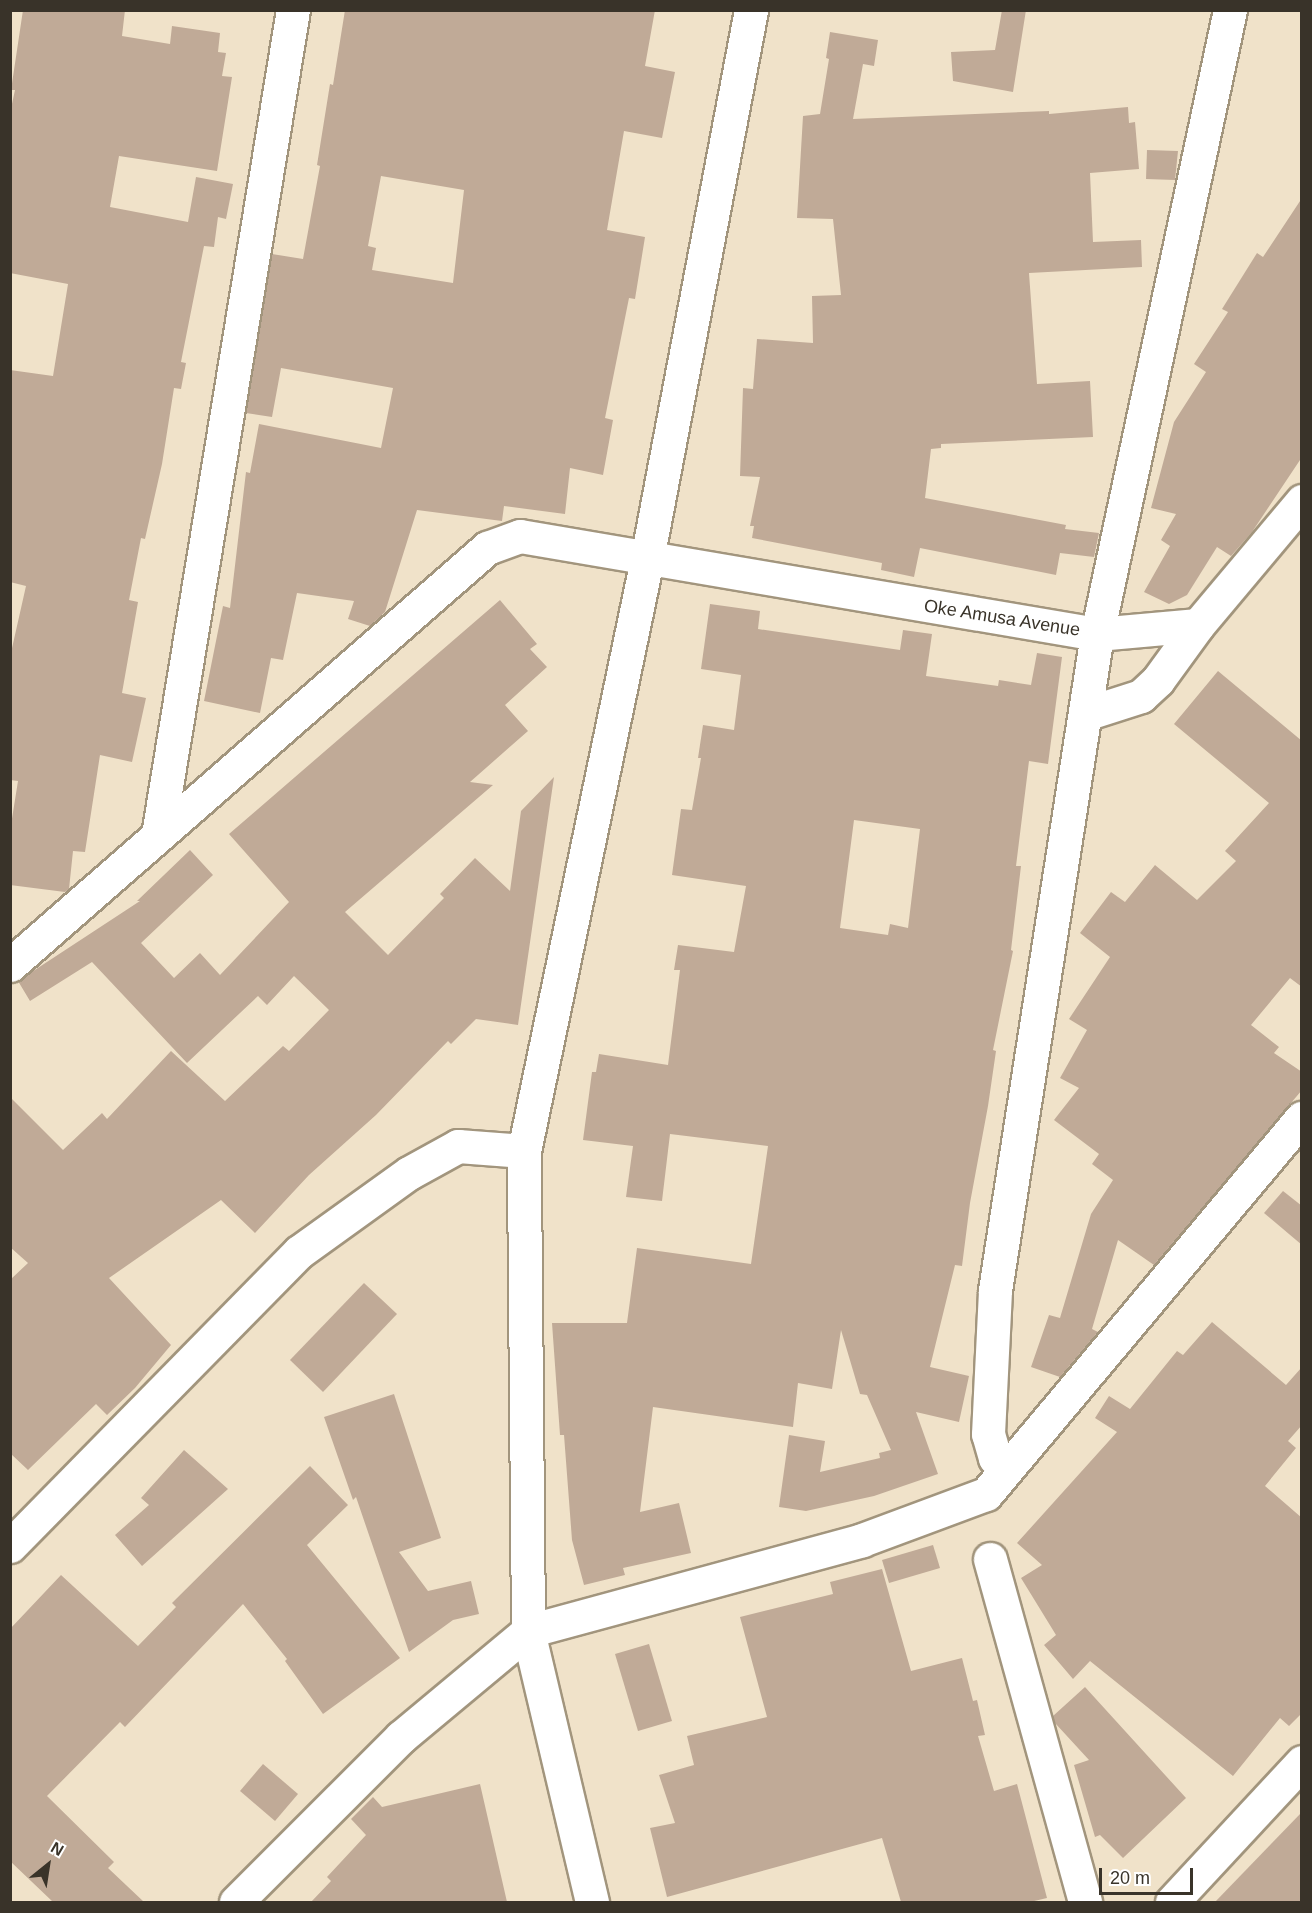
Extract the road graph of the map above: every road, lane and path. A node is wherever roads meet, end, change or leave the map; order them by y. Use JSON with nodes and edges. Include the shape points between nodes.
{"nodes":[{"id":1,"x":293,"y":10,"type":"edge"},
{"id":2,"x":751,"y":10,"type":"edge"},
{"id":3,"x":1230,"y":10,"type":"edge"},
{"id":4,"x":1302,"y":501,"type":"edge"},
{"id":5,"x":647,"y":559,"type":"junction"},
{"id":6,"x":1198,"y":625,"type":"junction"},
{"id":7,"x":1097,"y":634,"type":"junction"},
{"id":8,"x":1084,"y":714,"type":"junction"},
{"id":9,"x":158,"y":836,"type":"junction"},
{"id":10,"x":10,"y":965,"type":"edge"},
{"id":11,"x":1302,"y":1118,"type":"edge"},
{"id":12,"x":524,"y":1151,"type":"junction"},
{"id":13,"x":1007,"y":1467,"type":"junction"},
{"id":14,"x":10,"y":1546,"type":"edge"},
{"id":15,"x":990,"y":1558,"type":"dead end"},
{"id":16,"x":528,"y":1631,"type":"junction"},
{"id":17,"x":1296,"y":1781,"type":"edge"},
{"id":18,"x":236,"y":1902,"type":"edge"},
{"id":19,"x":592,"y":1902,"type":"edge"},
{"id":20,"x":1085,"y":1902,"type":"edge"},
{"id":21,"x":1172,"y":1902,"type":"edge"}],
"edges":[{"from":1,"to":9,"type":"street"},
{"from":2,"to":5,"type":"street"},
{"from":3,"to":7,"type":"street"},
{"from":4,"to":6,"type":"street"},
{"from":5,"to":7,"type":"street","name":"Oke Amusa Avenue"},
{"from":5,"to":9,"type":"street","name":"Oke Amusa Avenue","via":[[520,536],[487,548]]},
{"from":5,"to":12,"type":"street"},
{"from":6,"to":7,"type":"street","name":"Oke Amusa Avenue"},
{"from":6,"to":8,"type":"street","via":[[1158,680],[1141,696]]},
{"from":7,"to":8,"type":"street"},
{"from":8,"to":13,"type":"street","via":[[995,1290],[988,1434],[995,1458]]},
{"from":9,"to":10,"type":"street","name":"Oke Amusa Avenue"},
{"from":11,"to":13,"type":"street"},
{"from":12,"to":14,"type":"street","via":[[458,1146],[409,1173],[299,1252]]},
{"from":12,"to":16,"type":"street"},
{"from":13,"to":16,"type":"street","via":[[986,1494],[862,1540]]},
{"from":15,"to":20,"type":"street"},
{"from":16,"to":18,"type":"street","via":[[401,1737]]},
{"from":16,"to":19,"type":"street"},
{"from":17,"to":21,"type":"street"}]}
